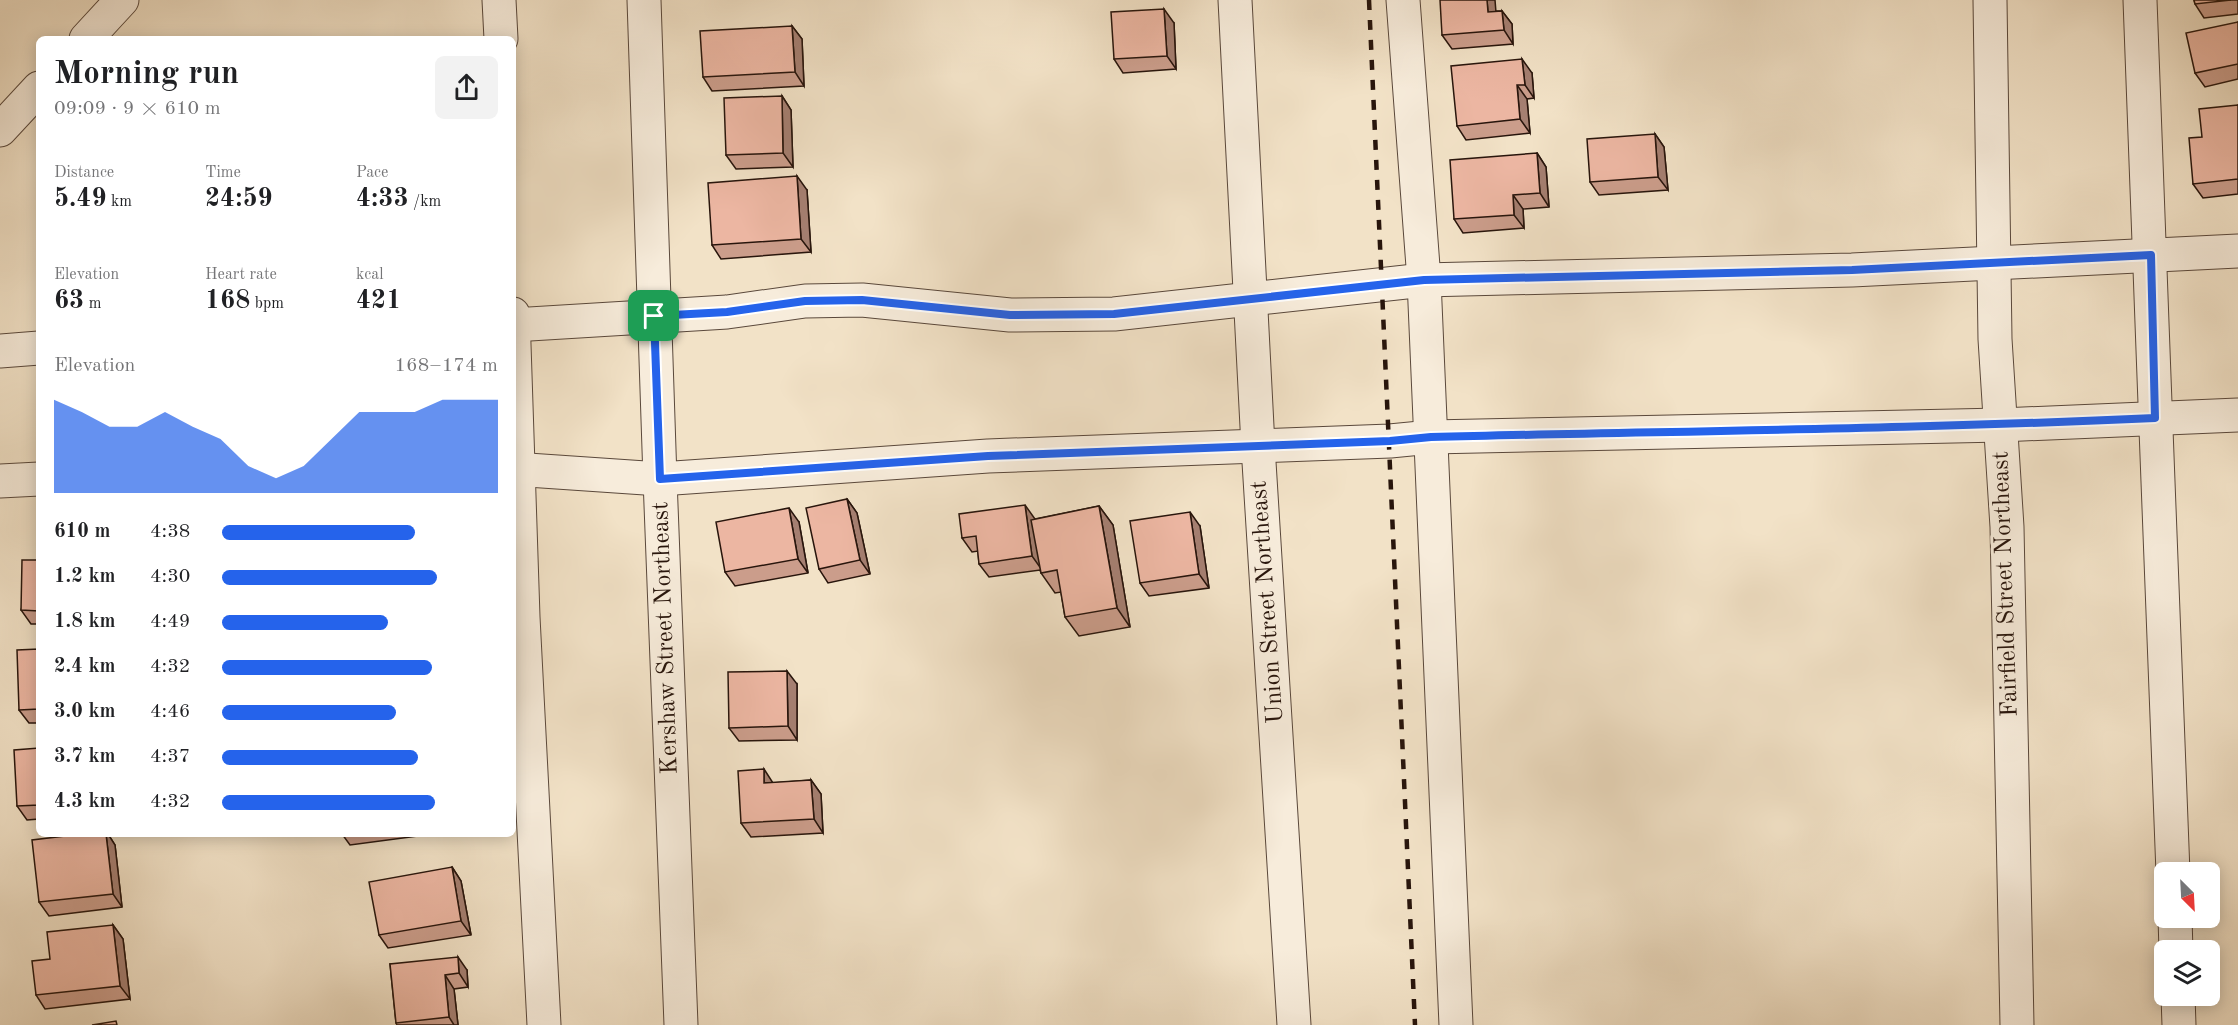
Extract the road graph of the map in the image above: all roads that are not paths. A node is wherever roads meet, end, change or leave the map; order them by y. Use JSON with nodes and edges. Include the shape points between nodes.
{"nodes":[{"id":1,"x":122,"y":0,"type":"edge"},
{"id":2,"x":499,"y":0,"type":"edge"},
{"id":3,"x":644,"y":0,"type":"edge"},
{"id":4,"x":1235,"y":0,"type":"edge"},
{"id":5,"x":1403,"y":0,"type":"edge"},
{"id":6,"x":1990,"y":0,"type":"edge"},
{"id":7,"x":2140,"y":0,"type":"edge"},
{"id":8,"x":89,"y":36,"type":"edge"},
{"id":9,"x":501,"y":36,"type":"edge"},
{"id":10,"x":36,"y":91,"type":"edge"},
{"id":11,"x":0,"y":130,"type":"edge"},
{"id":12,"x":2238,"y":251,"type":"edge"},
{"id":13,"x":2151,"y":255,"type":"junction"},
{"id":14,"x":1994,"y":263,"type":"junction"},
{"id":15,"x":1424,"y":280,"type":"junction"},
{"id":16,"x":1251,"y":299,"type":"junction"},
{"id":17,"x":654,"y":316,"type":"junction"},
{"id":18,"x":516,"y":324,"type":"edge"},
{"id":19,"x":36,"y":348,"type":"edge"},
{"id":20,"x":0,"y":351,"type":"edge"},
{"id":21,"x":2238,"y":416,"type":"edge"},
{"id":22,"x":2155,"y":418,"type":"junction"},
{"id":23,"x":2001,"y":425,"type":"junction"},
{"id":24,"x":1431,"y":437,"type":"junction"},
{"id":25,"x":1258,"y":446,"type":"junction"},
{"id":26,"x":516,"y":469,"type":"edge"},
{"id":27,"x":36,"y":479,"type":"edge"},
{"id":28,"x":660,"y":479,"type":"junction"},
{"id":29,"x":0,"y":481,"type":"edge"},
{"id":30,"x":2173,"y":862,"type":"edge"},
{"id":31,"x":2178,"y":1006,"type":"edge"},
{"id":32,"x":544,"y":1025,"type":"edge"},
{"id":33,"x":681,"y":1025,"type":"edge"},
{"id":34,"x":1294,"y":1025,"type":"edge"},
{"id":35,"x":1456,"y":1025,"type":"edge"},
{"id":36,"x":2016,"y":1025,"type":"edge"},
{"id":37,"x":2179,"y":1025,"type":"edge"}],
"edges":[{"from":1,"to":8,"type":"street"},
{"from":2,"to":9,"type":"street"},
{"from":3,"to":17,"type":"street","name":"Kershaw Street Northeast"},
{"from":4,"to":16,"type":"street","name":"Union Street Northeast"},
{"from":5,"to":15,"type":"street"},
{"from":6,"to":14,"type":"street","name":"Fairfield Street Northeast"},
{"from":7,"to":13,"type":"street"},
{"from":10,"to":11,"type":"street"},
{"from":12,"to":13,"type":"street"},
{"from":13,"to":14,"type":"street"},
{"from":13,"to":22,"type":"street"},
{"from":14,"to":15,"type":"street"},
{"from":14,"to":23,"type":"street","name":"Fairfield Street Northeast"},
{"from":15,"to":16,"type":"street"},
{"from":15,"to":24,"type":"street"},
{"from":16,"to":17,"type":"street","via":[[1114,314],[1010,315],[862,300],[805,301],[727,312]]},
{"from":16,"to":25,"type":"street","name":"Union Street Northeast"},
{"from":17,"to":18,"type":"street"},
{"from":17,"to":28,"type":"street","name":"Kershaw Street Northeast"},
{"from":19,"to":20,"type":"street"},
{"from":21,"to":22,"type":"street"},
{"from":22,"to":23,"type":"street"},
{"from":22,"to":30,"type":"street"},
{"from":23,"to":24,"type":"street"},
{"from":23,"to":36,"type":"street","name":"Fairfield Street Northeast","via":[[2007,527]]},
{"from":24,"to":25,"type":"street"},
{"from":24,"to":35,"type":"street"},
{"from":25,"to":28,"type":"street","via":[[988,456]]},
{"from":25,"to":34,"type":"street","name":"Union Street Northeast"},
{"from":26,"to":28,"type":"street"},
{"from":26,"to":32,"type":"street"},
{"from":27,"to":29,"type":"street"},
{"from":28,"to":33,"type":"street","name":"Kershaw Street Northeast"},
{"from":31,"to":37,"type":"street"}]}
